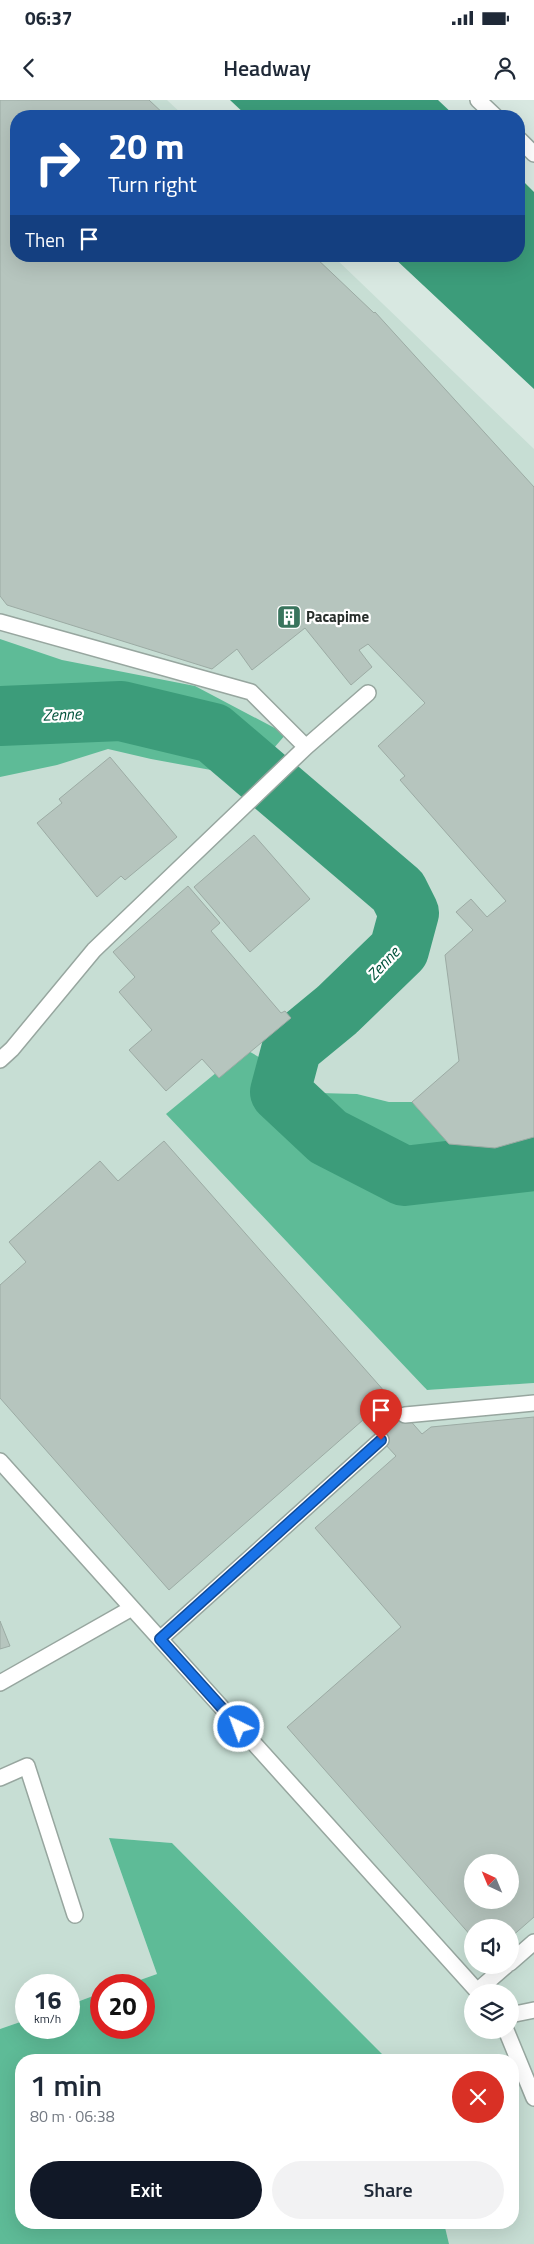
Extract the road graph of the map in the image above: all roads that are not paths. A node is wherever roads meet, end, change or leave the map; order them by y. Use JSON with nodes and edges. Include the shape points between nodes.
{"nodes":[{"id":1,"x":478,"y":100,"type":"edge"},
{"id":2,"x":489,"y":110,"type":"edge"},
{"id":3,"x":525,"y":145,"type":"edge"},
{"id":4,"x":534,"y":154,"type":"edge"},
{"id":5,"x":0,"y":622,"type":"edge"},
{"id":6,"x":368,"y":693,"type":"dead end"},
{"id":7,"x":306,"y":747,"type":"junction"},
{"id":8,"x":0,"y":1060,"type":"edge"},
{"id":9,"x":534,"y":1403,"type":"edge"},
{"id":10,"x":405,"y":1416,"type":"dead end"},
{"id":11,"x":381,"y":1440,"type":"dead end"},
{"id":12,"x":0,"y":1461,"type":"edge"},
{"id":13,"x":132,"y":1608,"type":"junction"},
{"id":14,"x":160,"y":1639,"type":"junction"},
{"id":15,"x":0,"y":1683,"type":"edge"},
{"id":16,"x":0,"y":1778,"type":"edge"},
{"id":17,"x":75,"y":1915,"type":"dead end"},
{"id":18,"x":534,"y":1942,"type":"edge"},
{"id":19,"x":519,"y":1955,"type":"edge"},
{"id":20,"x":498,"y":1974,"type":"edge"},
{"id":21,"x":471,"y":1984,"type":"edge"},
{"id":22,"x":487,"y":1984,"type":"edge"},
{"id":23,"x":534,"y":2010,"type":"edge"},
{"id":24,"x":519,"y":2013,"type":"edge"},
{"id":25,"x":510,"y":2039,"type":"edge"},
{"id":26,"x":516,"y":2054,"type":"edge"},
{"id":27,"x":519,"y":2062,"type":"edge"},
{"id":28,"x":534,"y":2098,"type":"edge"}],
"edges":[{"from":1,"to":2,"type":"lane"},
{"from":3,"to":4,"type":"lane"},
{"from":5,"to":7,"type":"lane","via":[[252,692]]},
{"from":6,"to":7,"type":"lane"},
{"from":7,"to":8,"type":"lane","via":[[94,950]]},
{"from":9,"to":10,"type":"lane"},
{"from":11,"to":14,"type":"lane"},
{"from":12,"to":13,"type":"lane"},
{"from":13,"to":14,"type":"lane"},
{"from":13,"to":15,"type":"lane"},
{"from":14,"to":21,"type":"lane"},
{"from":16,"to":17,"type":"lane","via":[[28,1766]]},
{"from":18,"to":19,"type":"lane"},
{"from":20,"to":22,"type":"lane"},
{"from":23,"to":24,"type":"lane"},
{"from":25,"to":26,"type":"lane"},
{"from":27,"to":28,"type":"lane"}]}
